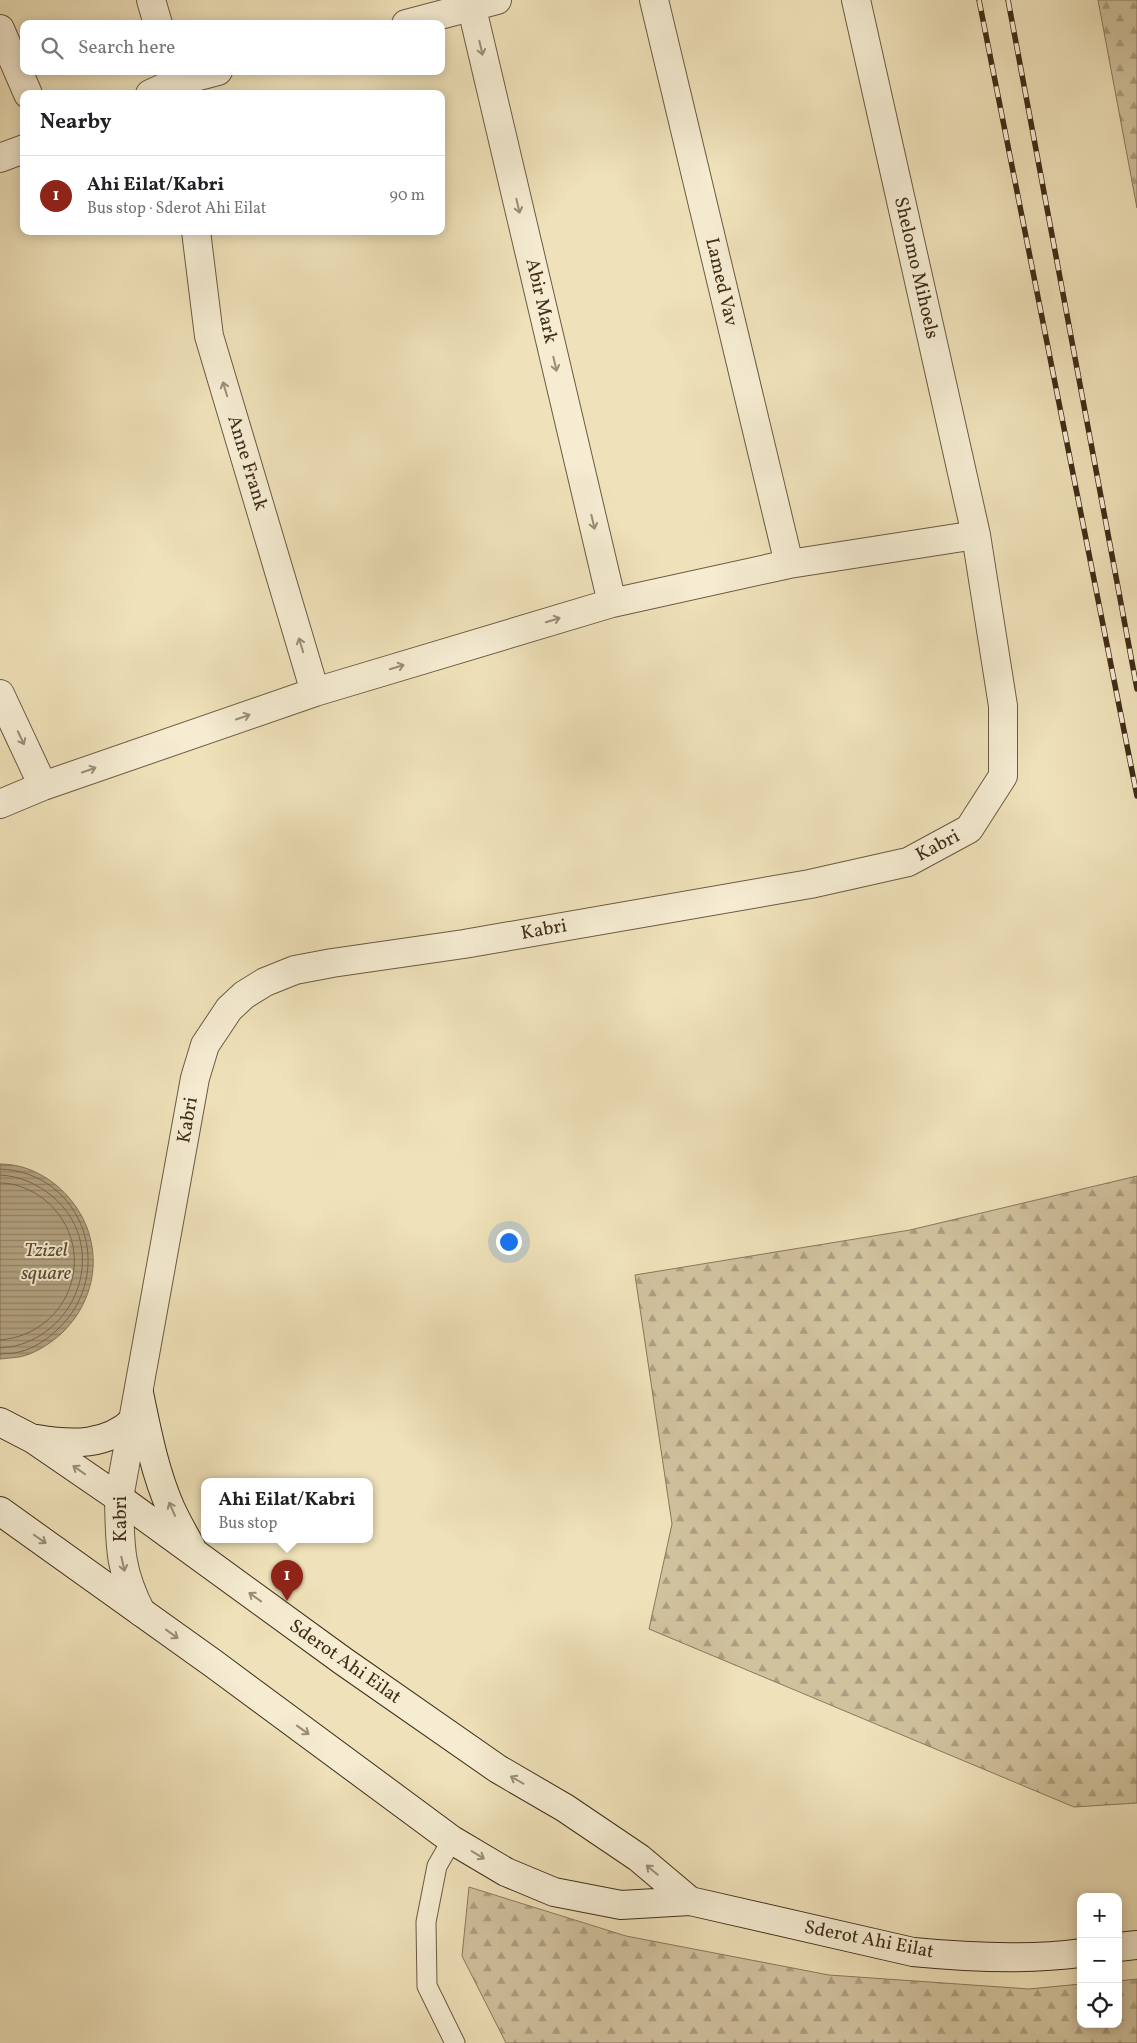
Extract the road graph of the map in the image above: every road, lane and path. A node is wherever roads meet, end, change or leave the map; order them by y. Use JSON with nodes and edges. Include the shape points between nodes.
{"nodes":[{"id":1,"x":151,"y":0,"type":"edge"},
{"id":2,"x":497,"y":0,"type":"edge"},
{"id":3,"x":654,"y":0,"type":"edge"},
{"id":4,"x":856,"y":0,"type":"edge"},
{"id":5,"x":471,"y":4,"type":"edge"},
{"id":6,"x":157,"y":20,"type":"edge"},
{"id":7,"x":419,"y":20,"type":"edge"},
{"id":8,"x":0,"y":29,"type":"edge"},
{"id":9,"x":203,"y":75,"type":"edge"},
{"id":10,"x":176,"y":82,"type":"edge"},
{"id":11,"x":26,"y":90,"type":"edge"},
{"id":12,"x":159,"y":90,"type":"edge"},
{"id":13,"x":20,"y":150,"type":"edge"},
{"id":14,"x":0,"y":158,"type":"edge"},
{"id":15,"x":196,"y":235,"type":"edge"},
{"id":16,"x":976,"y":535,"type":"junction"},
{"id":17,"x":788,"y":564,"type":"junction"},
{"id":18,"x":612,"y":603,"type":"junction"},
{"id":19,"x":315,"y":692,"type":"junction"},
{"id":20,"x":0,"y":694,"type":"edge"},
{"id":21,"x":43,"y":786,"type":"junction"},
{"id":22,"x":0,"y":804,"type":"edge"},
{"id":23,"x":139,"y":1393,"type":"junction"},
{"id":24,"x":134,"y":1420,"type":"junction"},
{"id":25,"x":0,"y":1422,"type":"edge"},
{"id":26,"x":33,"y":1438,"type":"junction"},
{"id":27,"x":119,"y":1498,"type":"junction"},
{"id":28,"x":0,"y":1511,"type":"edge"},
{"id":29,"x":194,"y":1553,"type":"junction"},
{"id":30,"x":141,"y":1612,"type":"junction"},
{"id":31,"x":452,"y":1840,"type":"junction"},
{"id":32,"x":690,"y":1901,"type":"junction"},
{"id":33,"x":1137,"y":1945,"type":"edge"},
{"id":34,"x":1122,"y":1947,"type":"edge"},
{"id":35,"x":1077,"y":1954,"type":"edge"},
{"id":36,"x":455,"y":2043,"type":"edge"}],
"edges":[{"from":1,"to":6,"type":"street"},
{"from":2,"to":5,"type":"street"},
{"from":3,"to":17,"type":"street","name":"Lamed Vav"},
{"from":4,"to":16,"type":"street","name":"Shelomo Mihoels"},
{"from":5,"to":7,"type":"street"},
{"from":5,"to":18,"type":"street","name":"Abir Mark","one_way":true},
{"from":8,"to":11,"type":"street"},
{"from":9,"to":10,"type":"street"},
{"from":10,"to":12,"type":"street"},
{"from":13,"to":14,"type":"street"},
{"from":19,"to":15,"type":"street","name":"Anne Frank","one_way":true,"via":[[209,336]]},
{"from":16,"to":17,"type":"street"},
{"from":16,"to":23,"type":"street","name":"Kabri","via":[[1003,706],[1003,776],[969,829],[908,862],[810,884],[295,970],[244,994],[229,1009],[205,1045],[195,1078]]},
{"from":17,"to":18,"type":"street"},
{"from":19,"to":18,"type":"street","one_way":true},
{"from":21,"to":19,"type":"street","one_way":true},
{"from":20,"to":21,"type":"street","one_way":true},
{"from":21,"to":22,"type":"street"},
{"from":23,"to":24,"type":"street","name":"Kabri"},
{"from":29,"to":23,"type":"street","one_way":true,"via":[[171,1509],[160,1479]]},
{"from":24,"to":26,"type":"street","via":[[117,1433],[85,1443]]},
{"from":24,"to":27,"type":"street","name":"Kabri"},
{"from":25,"to":26,"type":"street","name":"Sderot Ahi Eilat"},
{"from":27,"to":26,"type":"street","name":"Sderot Ahi Eilat","one_way":true},
{"from":27,"to":29,"type":"street","name":"Sderot Ahi Eilat"},
{"from":27,"to":30,"type":"street","name":"Kabri","one_way":true,"via":[[121,1558]]},
{"from":28,"to":30,"type":"street","name":"Sderot Ahi Eilat","one_way":true},
{"from":32,"to":29,"type":"street","name":"Sderot Ahi Eilat","one_way":true,"via":[[639,1858],[565,1808],[490,1764]]},
{"from":30,"to":31,"type":"street","name":"Sderot Ahi Eilat","one_way":true},
{"from":31,"to":32,"type":"street","name":"Sderot Ahi Eilat","one_way":true,"via":[[506,1872],[554,1892],[621,1905]]},
{"from":31,"to":36,"type":"lane","via":[[437,1866],[426,1922],[427,1986]]},
{"from":32,"to":35,"type":"street","name":"Sderot Ahi Eilat","via":[[913,1952],[976,1956]]},
{"from":33,"to":34,"type":"street"}]}
